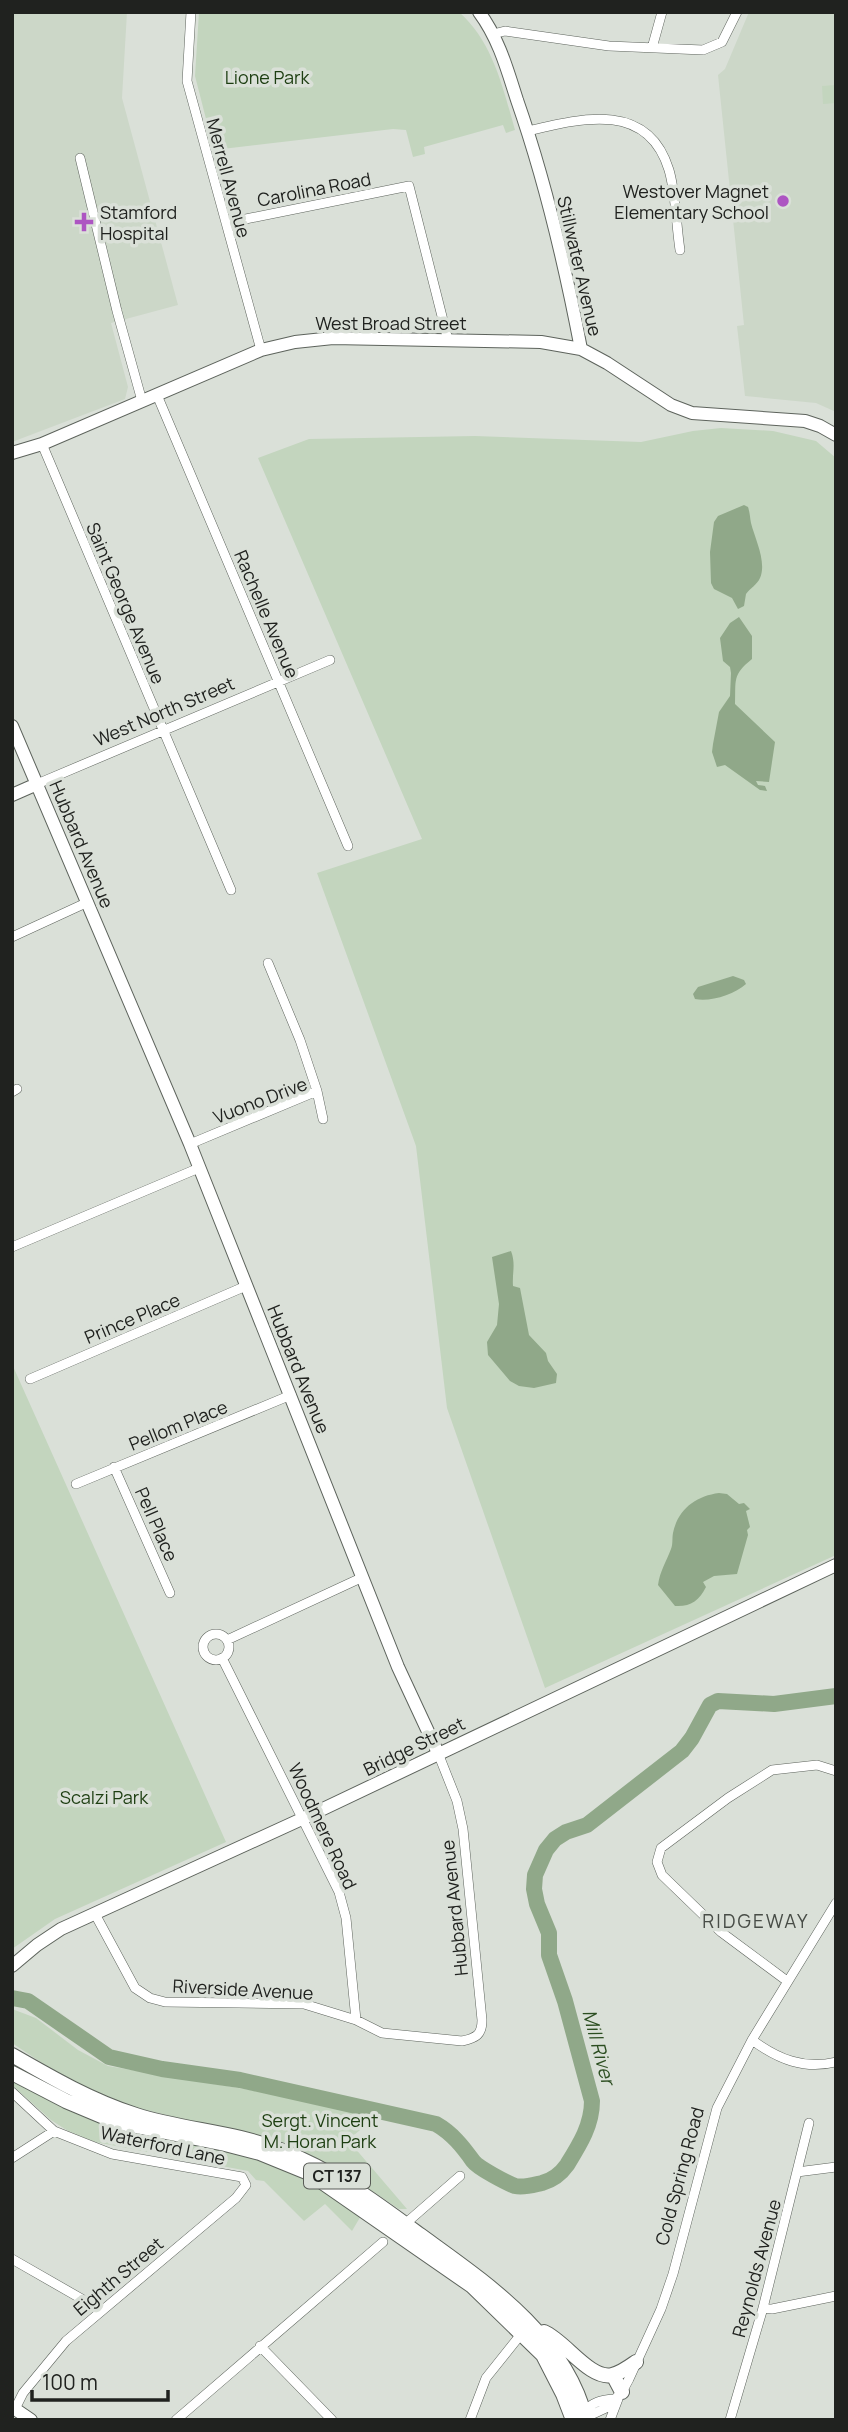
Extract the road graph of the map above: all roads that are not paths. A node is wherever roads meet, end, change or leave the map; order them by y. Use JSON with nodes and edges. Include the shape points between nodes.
{"nodes":[{"id":1,"x":191,"y":12,"type":"edge"},
{"id":2,"x":479,"y":12,"type":"edge"},
{"id":3,"x":662,"y":12,"type":"edge"},
{"id":4,"x":737,"y":12,"type":"edge"},
{"id":5,"x":493,"y":34,"type":"junction"},
{"id":6,"x":652,"y":48,"type":"junction"},
{"id":7,"x":528,"y":131,"type":"junction"},
{"id":8,"x":80,"y":158,"type":"dead end"},
{"id":9,"x":226,"y":223,"type":"junction"},
{"id":10,"x":680,"y":250,"type":"dead end"},
{"id":11,"x":448,"y":340,"type":"junction"},
{"id":12,"x":581,"y":349,"type":"junction"},
{"id":13,"x":261,"y":350,"type":"junction"},
{"id":14,"x":157,"y":395,"type":"junction"},
{"id":15,"x":142,"y":401,"type":"junction"},
{"id":16,"x":836,"y":435,"type":"edge"},
{"id":17,"x":42,"y":444,"type":"junction"},
{"id":18,"x":12,"y":453,"type":"edge"},
{"id":19,"x":330,"y":660,"type":"dead end"},
{"id":20,"x":279,"y":681,"type":"junction"},
{"id":21,"x":12,"y":726,"type":"edge"},
{"id":22,"x":163,"y":730,"type":"junction"},
{"id":23,"x":37,"y":784,"type":"junction"},
{"id":24,"x":12,"y":795,"type":"edge"},
{"id":25,"x":348,"y":846,"type":"dead end"},
{"id":26,"x":231,"y":890,"type":"dead end"},
{"id":27,"x":88,"y":902,"type":"junction"},
{"id":28,"x":12,"y":937,"type":"edge"},
{"id":29,"x":268,"y":963,"type":"dead end"},
{"id":30,"x":317,"y":1091,"type":"junction"},
{"id":31,"x":323,"y":1119,"type":"dead end"},
{"id":32,"x":190,"y":1144,"type":"junction"},
{"id":33,"x":199,"y":1168,"type":"junction"},
{"id":34,"x":12,"y":1247,"type":"edge"},
{"id":35,"x":246,"y":1286,"type":"junction"},
{"id":36,"x":30,"y":1379,"type":"dead end"},
{"id":37,"x":291,"y":1395,"type":"junction"},
{"id":38,"x":114,"y":1467,"type":"junction"},
{"id":39,"x":76,"y":1484,"type":"dead end"},
{"id":40,"x":836,"y":1565,"type":"edge"},
{"id":41,"x":363,"y":1577,"type":"junction"},
{"id":42,"x":170,"y":1593,"type":"dead end"},
{"id":43,"x":227,"y":1640,"type":"junction"},
{"id":44,"x":222,"y":1658,"type":"junction"},
{"id":45,"x":438,"y":1754,"type":"junction"},
{"id":46,"x":836,"y":1771,"type":"edge"},
{"id":47,"x":304,"y":1818,"type":"junction"},
{"id":48,"x":836,"y":1903,"type":"edge"},
{"id":49,"x":96,"y":1914,"type":"junction"},
{"id":50,"x":12,"y":1966,"type":"edge"},
{"id":51,"x":787,"y":1981,"type":"junction"},
{"id":52,"x":356,"y":2020,"type":"junction"},
{"id":53,"x":473,"y":2039,"type":"joint"},
{"id":54,"x":752,"y":2040,"type":"junction"},
{"id":55,"x":12,"y":2055,"type":"edge"},
{"id":56,"x":836,"y":2062,"type":"edge"},
{"id":57,"x":12,"y":2073,"type":"edge"},
{"id":58,"x":12,"y":2092,"type":"edge"},
{"id":59,"x":809,"y":2123,"type":"dead end"},
{"id":60,"x":54,"y":2131,"type":"junction"},
{"id":61,"x":12,"y":2158,"type":"edge"},
{"id":62,"x":836,"y":2167,"type":"edge"},
{"id":63,"x":797,"y":2172,"type":"junction"},
{"id":64,"x":460,"y":2176,"type":"dead end"},
{"id":65,"x":242,"y":2177,"type":"joint"},
{"id":66,"x":405,"y":2224,"type":"junction"},
{"id":67,"x":383,"y":2242,"type":"dead end"},
{"id":68,"x":12,"y":2259,"type":"edge"},
{"id":69,"x":836,"y":2296,"type":"edge"},
{"id":70,"x":763,"y":2308,"type":"junction"},
{"id":71,"x":101,"y":2311,"type":"junction"},
{"id":72,"x":528,"y":2331,"type":"junction"},
{"id":73,"x":260,"y":2346,"type":"junction"},
{"id":74,"x":636,"y":2362,"type":"junction"},
{"id":75,"x":613,"y":2375,"type":"junction"},
{"id":76,"x":618,"y":2396,"type":"junction"},
{"id":77,"x":14,"y":2408,"type":"edge"},
{"id":78,"x":579,"y":2417,"type":"edge"},
{"id":79,"x":30,"y":2420,"type":"edge"},
{"id":80,"x":176,"y":2420,"type":"edge"},
{"id":81,"x":332,"y":2420,"type":"edge"},
{"id":82,"x":470,"y":2420,"type":"edge"},
{"id":83,"x":610,"y":2420,"type":"edge"},
{"id":84,"x":730,"y":2420,"type":"edge"}],
"edges":[{"from":1,"to":9,"type":"street","name":"Merrell Avenue","via":[[187,81]]},
{"from":2,"to":5,"type":"main road","name":"Stillwater Avenue"},
{"from":3,"to":6,"type":"street"},
{"from":4,"to":6,"type":"street","via":[[727,36],[716,46],[703,50]]},
{"from":5,"to":6,"type":"street","via":[[505,31]]},
{"from":5,"to":7,"type":"main road","name":"Stillwater Avenue"},
{"from":7,"to":10,"type":"street","via":[[603,118],[642,128],[659,145],[670,172]]},
{"from":7,"to":12,"type":"main road","name":"Stillwater Avenue"},
{"from":8,"to":15,"type":"street"},
{"from":9,"to":11,"type":"street","name":"Carolina Road","via":[[409,186]]},
{"from":9,"to":13,"type":"street","name":"Merrell Avenue"},
{"from":11,"to":12,"type":"main road","name":"West Broad Street","via":[[541,342]]},
{"from":11,"to":13,"type":"main road","name":"West Broad Street","via":[[314,339]]},
{"from":12,"to":16,"type":"main road","name":"Stillwater Avenue","via":[[692,414],[804,421]]},
{"from":13,"to":14,"type":"main road","name":"West Broad Street"},
{"from":14,"to":15,"type":"main road","name":"West Broad Street"},
{"from":14,"to":20,"type":"street","name":"Rachelle Avenue"},
{"from":15,"to":17,"type":"main road","name":"West Broad Street"},
{"from":17,"to":18,"type":"main road","name":"West Broad Street"},
{"from":17,"to":22,"type":"street","name":"Saint George Avenue"},
{"from":19,"to":20,"type":"street","name":"West North Street"},
{"from":20,"to":22,"type":"street","name":"West North Street"},
{"from":20,"to":25,"type":"street","name":"Rachelle Avenue"},
{"from":21,"to":23,"type":"main road","name":"Hubbard Avenue"},
{"from":22,"to":23,"type":"street","name":"West North Street"},
{"from":22,"to":26,"type":"street","name":"Saint George Avenue"},
{"from":23,"to":24,"type":"main road","name":"West North Street"},
{"from":23,"to":27,"type":"main road","name":"Hubbard Avenue"},
{"from":27,"to":28,"type":"street"},
{"from":27,"to":32,"type":"main road","name":"Hubbard Avenue"},
{"from":29,"to":30,"type":"street"},
{"from":30,"to":31,"type":"street","name":"Vuono Drive"},
{"from":30,"to":32,"type":"street","name":"Vuono Drive"},
{"from":32,"to":33,"type":"main road","name":"Hubbard Avenue"},
{"from":33,"to":34,"type":"street"},
{"from":33,"to":35,"type":"main road","name":"Hubbard Avenue"},
{"from":35,"to":36,"type":"street","name":"Prince Place"},
{"from":35,"to":37,"type":"main road","name":"Hubbard Avenue"},
{"from":37,"to":38,"type":"street","name":"Pellom Place"},
{"from":37,"to":41,"type":"main road","name":"Hubbard Avenue"},
{"from":38,"to":39,"type":"street","name":"Pellom Place"},
{"from":38,"to":42,"type":"street","name":"Pell Place"},
{"from":40,"to":45,"type":"main road","name":"Bridge Street"},
{"from":41,"to":43,"type":"street","name":"Woodmere Road"},
{"from":41,"to":45,"type":"main road","name":"Hubbard Avenue"},
{"from":43,"to":44,"type":"street","via":[[228,1650]]},
{"from":43,"to":44,"type":"street","name":"Woodmere Road","via":[[215,1634],[204,1642],[207,1655]]},
{"from":44,"to":47,"type":"street","name":"Woodmere Road"},
{"from":45,"to":47,"type":"main road","name":"Bridge Street"},
{"from":45,"to":53,"type":"street","name":"Hubbard Avenue","via":[[463,1829],[482,2020]]},
{"from":46,"to":51,"type":"street","via":[[817,1765],[772,1770],[661,1848],[657,1862],[662,1875],[721,1932]]},
{"from":47,"to":49,"type":"main road","name":"Bridge Street"},
{"from":47,"to":52,"type":"street","name":"Woodmere Road","via":[[339,1892],[346,1918]]},
{"from":48,"to":51,"type":"street","name":"Cold Spring Road"},
{"from":49,"to":50,"type":"main road","name":"Bridge Street","via":[[61,1929]]},
{"from":49,"to":52,"type":"street","name":"Riverside Avenue","via":[[135,1989],[150,1998],[304,2004]]},
{"from":51,"to":54,"type":"street","name":"Cold Spring Road"},
{"from":52,"to":53,"type":"street","name":"Riverside Avenue","via":[[398,2036]]},
{"from":54,"to":56,"type":"street","via":[[796,2064]]},
{"from":54,"to":74,"type":"street","name":"Cold Spring Road","via":[[717,2108],[673,2274]]},
{"from":55,"to":66,"type":"main road","number":"CT 137","via":[[72,2089],[138,2116],[279,2149],[332,2173]]},
{"from":57,"to":72,"type":"main road","number":"CT 137","via":[[116,2122],[260,2153],[309,2173],[472,2286]]},
{"from":58,"to":60,"type":"street","name":"Waterford Lane"},
{"from":59,"to":63,"type":"street","name":"Reynolds Avenue"},
{"from":60,"to":61,"type":"street"},
{"from":60,"to":65,"type":"street","name":"Waterford Lane","via":[[112,2154]]},
{"from":62,"to":63,"type":"street"},
{"from":63,"to":70,"type":"street","name":"Reynolds Avenue"},
{"from":64,"to":66,"type":"street"},
{"from":65,"to":71,"type":"street","name":"Eighth Street","via":[[246,2185],[236,2198]]},
{"from":66,"to":72,"type":"main road","number":"CT 137","via":[[488,2284]]},
{"from":67,"to":73,"type":"street"},
{"from":68,"to":71,"type":"street"},
{"from":69,"to":70,"type":"street"},
{"from":70,"to":84,"type":"street","name":"Reynolds Avenue"},
{"from":71,"to":77,"type":"street","name":"Eighth Street","via":[[66,2341]]},
{"from":72,"to":75,"type":"main road","via":[[550,2335],[594,2372]]},
{"from":72,"to":78,"type":"main road","number":"CT 137","via":[[556,2353]]},
{"from":72,"to":82,"type":"street","via":[[486,2378]]},
{"from":73,"to":80,"type":"street"},
{"from":73,"to":81,"type":"street"},
{"from":74,"to":75,"type":"main road"},
{"from":74,"to":76,"type":"street","name":"Cold Spring Road"},
{"from":75,"to":76,"type":"main road"},
{"from":76,"to":78,"type":"street","via":[[590,2405]]},
{"from":76,"to":83,"type":"street","name":"Cold Spring Road"},
{"from":77,"to":79,"type":"main road"}]}
